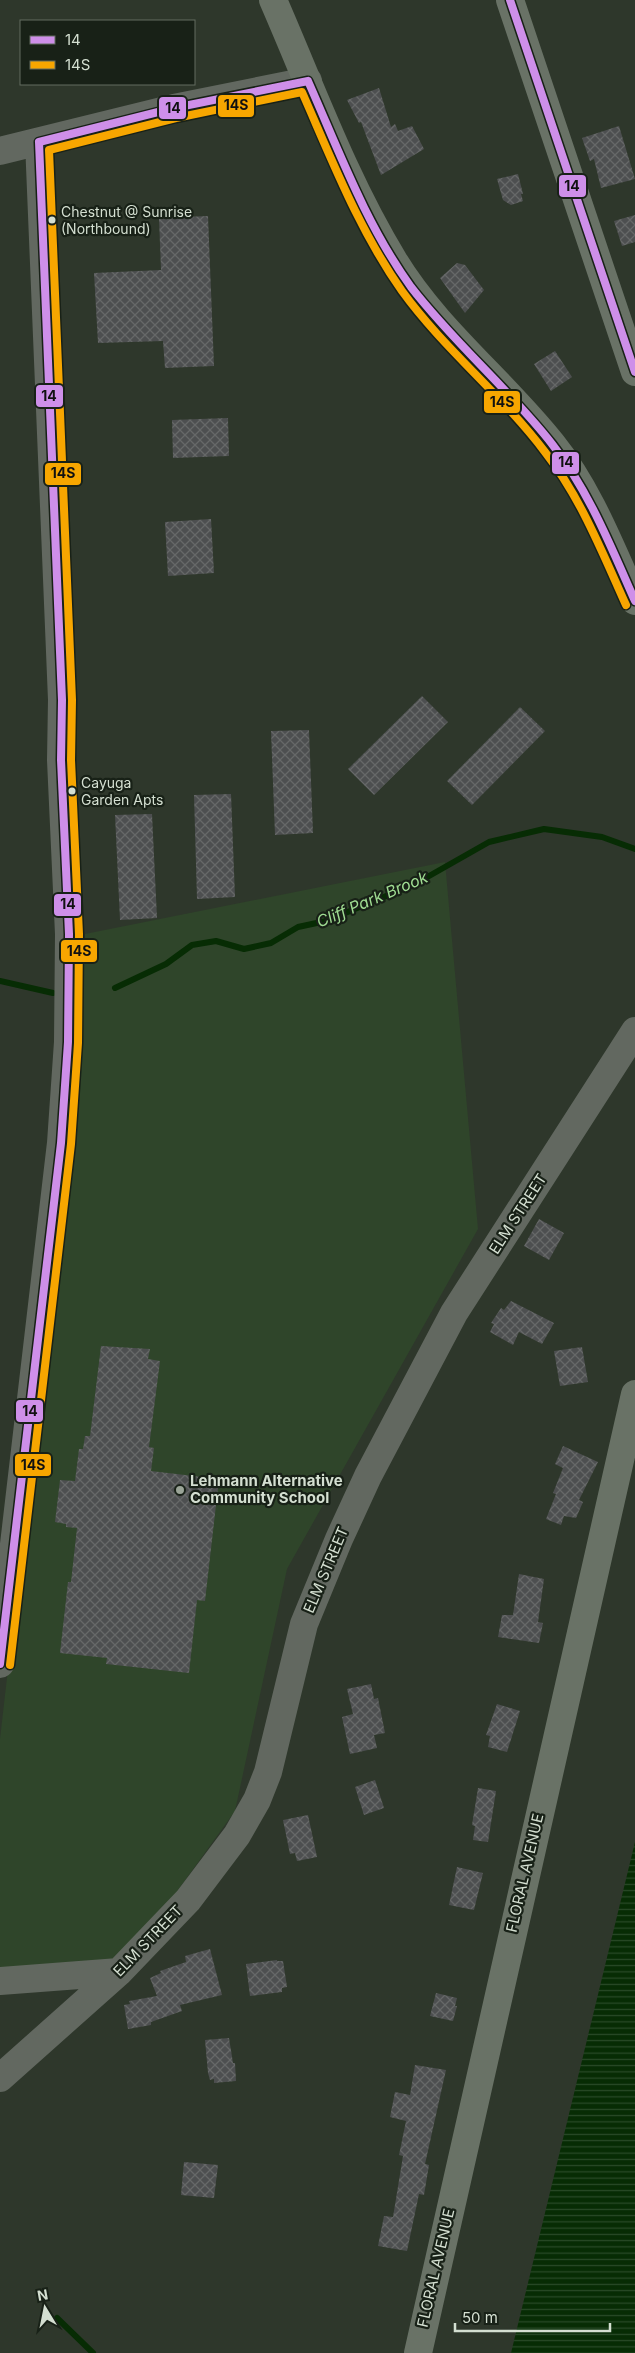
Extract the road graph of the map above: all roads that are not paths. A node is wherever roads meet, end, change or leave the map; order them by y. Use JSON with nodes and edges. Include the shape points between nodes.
{"nodes":[{"id":1,"x":273,"y":0,"type":"edge"},
{"id":2,"x":510,"y":0,"type":"edge"},
{"id":3,"x":308,"y":80,"type":"junction"},
{"id":4,"x":39,"y":142,"type":"junction"},
{"id":5,"x":0,"y":151,"type":"edge"},
{"id":6,"x":635,"y":372,"type":"edge"},
{"id":7,"x":635,"y":601,"type":"edge"},
{"id":8,"x":635,"y":1031,"type":"edge"},
{"id":9,"x":635,"y":1394,"type":"edge"},
{"id":10,"x":0,"y":1664,"type":"edge"},
{"id":11,"x":119,"y":1972,"type":"junction"},
{"id":12,"x":0,"y":1981,"type":"edge"},
{"id":13,"x":0,"y":2078,"type":"edge"},
{"id":14,"x":418,"y":2353,"type":"edge"}],
"edges":[{"from":1,"to":3,"type":"main road"},
{"from":2,"to":6,"type":"main road"},
{"from":3,"to":4,"type":"street","via":[[174,108]]},
{"from":3,"to":7,"type":"main road","via":[[359,196],[395,262],[426,304],[546,437],[568,466]]},
{"from":4,"to":5,"type":"street"},
{"from":4,"to":10,"type":"street","via":[[62,700],[61,760],[69,934],[68,1042],[61,1143]]},
{"from":8,"to":11,"type":"street","name":"ELM STREET","via":[[454,1313],[368,1476],[338,1539],[304,1624],[268,1772],[248,1816],[200,1886]]},
{"from":9,"to":14,"type":"main road","name":"FLORAL AVENUE"},
{"from":11,"to":12,"type":"street"},
{"from":11,"to":13,"type":"street","name":"ELM STREET"}]}
